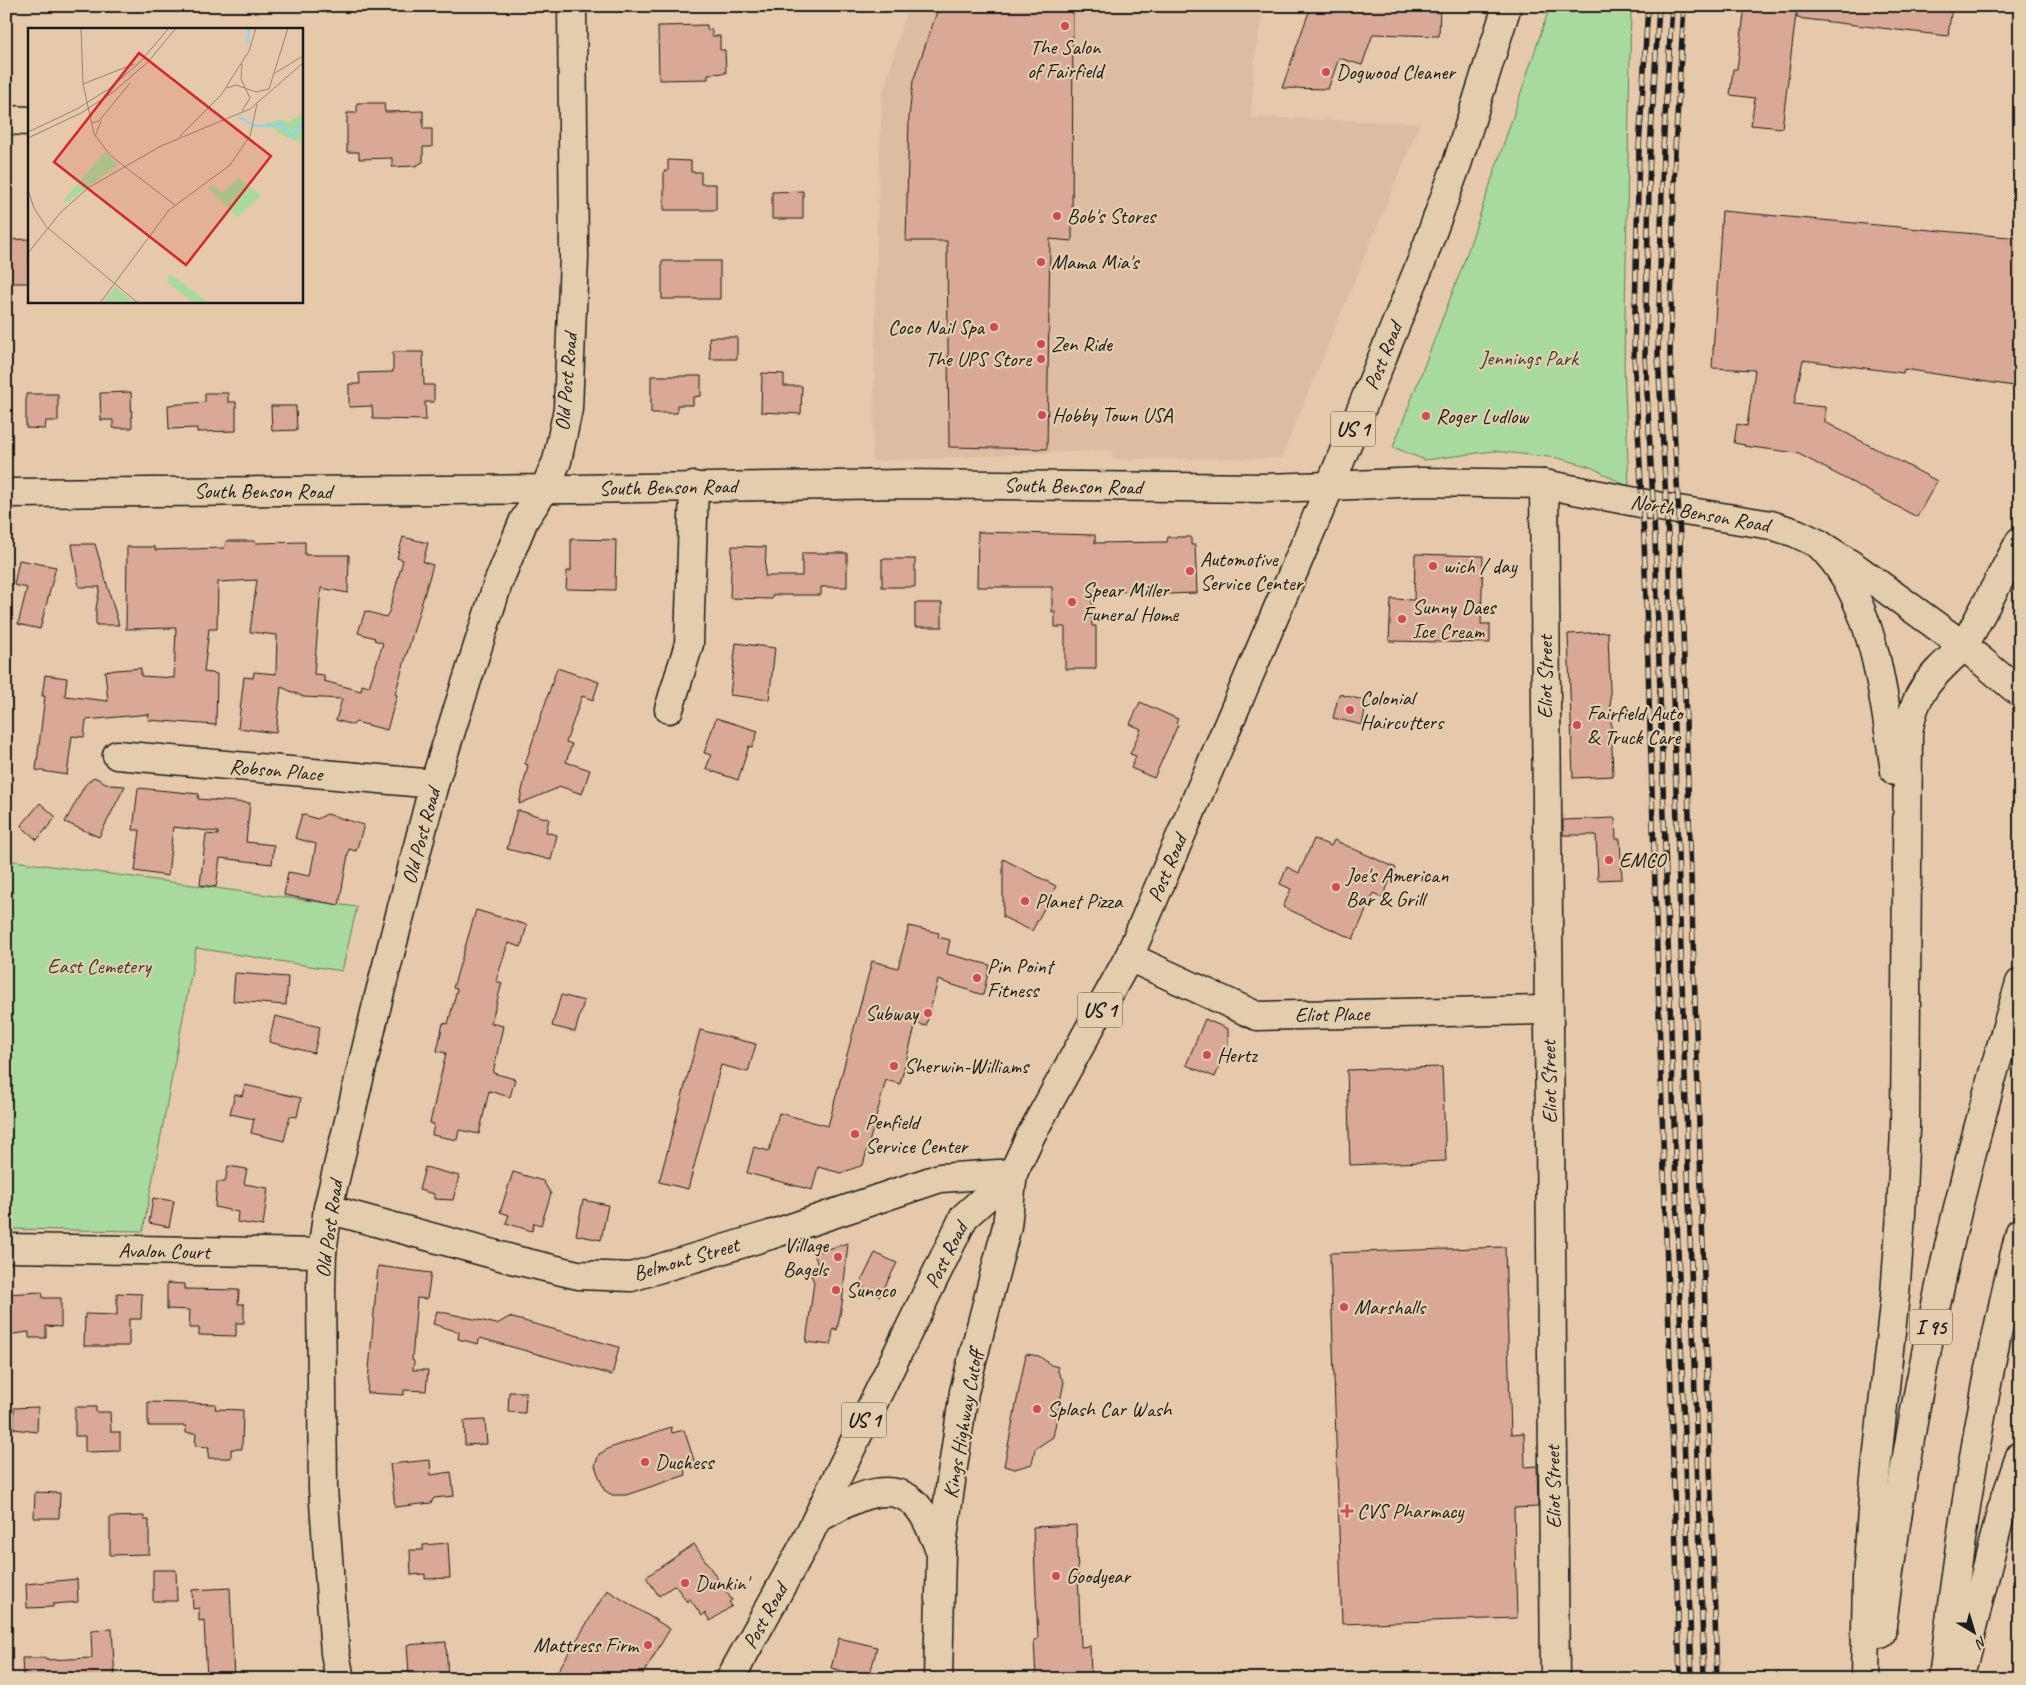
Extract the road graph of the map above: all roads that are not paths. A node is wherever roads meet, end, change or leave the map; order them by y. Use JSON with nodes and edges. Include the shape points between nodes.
{"nodes":[{"id":1,"x":572,"y":6,"type":"edge"},
{"id":2,"x":1507,"y":6,"type":"edge"},
{"id":3,"x":6,"y":120,"type":"edge"},
{"id":4,"x":28,"y":121,"type":"edge"},
{"id":5,"x":1544,"y":484,"type":"junction"},
{"id":6,"x":694,"y":486,"type":"junction"},
{"id":7,"x":1330,"y":486,"type":"junction"},
{"id":8,"x":544,"y":490,"type":"junction"},
{"id":9,"x":6,"y":493,"type":"edge"},
{"id":10,"x":2020,"y":541,"type":"edge"},
{"id":11,"x":1819,"y":544,"type":"junction"},
{"id":12,"x":1964,"y":646,"type":"junction"},
{"id":13,"x":2020,"y":693,"type":"edge"},
{"id":14,"x":669,"y":709,"type":"dead end"},
{"id":15,"x":117,"y":755,"type":"dead end"},
{"id":16,"x":434,"y":784,"type":"junction"},
{"id":17,"x":1907,"y":885,"type":"junction"},
{"id":18,"x":1129,"y":957,"type":"junction"},
{"id":19,"x":2020,"y":983,"type":"edge"},
{"id":20,"x":1548,"y":1010,"type":"junction"},
{"id":21,"x":1013,"y":1173,"type":"junction"},
{"id":22,"x":328,"y":1209,"type":"junction"},
{"id":23,"x":2020,"y":1232,"type":"edge"},
{"id":24,"x":6,"y":1248,"type":"edge"},
{"id":25,"x":322,"y":1253,"type":"junction"},
{"id":26,"x":2020,"y":1456,"type":"edge"},
{"id":27,"x":817,"y":1519,"type":"junction"},
{"id":28,"x":941,"y":1552,"type":"junction"},
{"id":29,"x":340,"y":1679,"type":"edge"},
{"id":30,"x":730,"y":1679,"type":"edge"},
{"id":31,"x":938,"y":1679,"type":"edge"},
{"id":32,"x":1555,"y":1679,"type":"edge"},
{"id":33,"x":1865,"y":1679,"type":"edge"},
{"id":34,"x":1876,"y":1679,"type":"edge"},
{"id":35,"x":1943,"y":1679,"type":"edge"},
{"id":36,"x":1959,"y":1679,"type":"edge"}],
"edges":[{"from":1,"to":8,"type":"main road","name":"Old Post Road","via":[[574,258],[568,409],[557,461]]},
{"from":2,"to":7,"type":"main road","name":"Post Road","number":"US 1","via":[[1457,164],[1422,260]]},
{"from":3,"to":4,"type":"main road"},
{"from":5,"to":7,"type":"main road","name":"North Benson Road","via":[[1422,482]]},
{"from":5,"to":11,"type":"main road","name":"North Benson Road","via":[[1771,525]]},
{"from":5,"to":20,"type":"main road","name":"Eliot Street"},
{"from":6,"to":7,"type":"main road","name":"South Benson Road"},
{"from":6,"to":8,"type":"main road","name":"South Benson Road"},
{"from":6,"to":14,"type":"main road","via":[[689,644]]},
{"from":7,"to":18,"type":"main road","name":"Post Road","number":"US 1"},
{"from":8,"to":9,"type":"main road","name":"South Benson Road"},
{"from":8,"to":16,"type":"main road","name":"Old Post Road","via":[[524,520],[498,583]]},
{"from":10,"to":12,"type":"main road"},
{"from":11,"to":12,"type":"main road","name":"North Benson Road"},
{"from":11,"to":17,"type":"main road","via":[[1850,586],[1860,606],[1873,650],[1898,792]]},
{"from":12,"to":13,"type":"main road","name":"North Benson Road"},
{"from":12,"to":17,"type":"main road","via":[[1922,689],[1911,716],[1907,752]]},
{"from":15,"to":16,"type":"main road","name":"Robson Place"},
{"from":16,"to":22,"type":"main road","name":"Old Post Road"},
{"from":17,"to":33,"type":"main road","via":[[1901,1214],[1894,1313],[1873,1497]]},
{"from":18,"to":20,"type":"main road","name":"Eliot Place","via":[[1257,1016]]},
{"from":18,"to":21,"type":"main road","name":"Post Road","number":"US 1"},
{"from":19,"to":34,"type":"main road","number":"I 95","via":[[1965,1175],[1929,1337],[1899,1497]]},
{"from":20,"to":32,"type":"main road","name":"Eliot Street"},
{"from":21,"to":22,"type":"main road","name":"Belmont Street","via":[[940,1178],[631,1277],[578,1275]]},
{"from":21,"to":27,"type":"main road","name":"Post Road","number":"US 1","via":[[964,1217]]},
{"from":21,"to":28,"type":"main road","name":"Kings Highway Cutoff","number":"US 1","via":[[1007,1226],[964,1392]]},
{"from":22,"to":25,"type":"main road","name":"Old Post Road"},
{"from":23,"to":35,"type":"main road","via":[[1975,1447]]},
{"from":24,"to":25,"type":"main road","name":"Avalon Court"},
{"from":25,"to":29,"type":"main road","name":"Old Post Road","via":[[323,1489],[334,1653]]},
{"from":26,"to":36,"type":"main road","via":[[1992,1546]]},
{"from":27,"to":28,"type":"main road","via":[[852,1499],[877,1491],[893,1492],[909,1499],[924,1516]]},
{"from":27,"to":30,"type":"main road","name":"Post Road","number":"US 1"},
{"from":28,"to":31,"type":"main road","name":"Kings Highway Cutoff","number":"US 1"}]}
